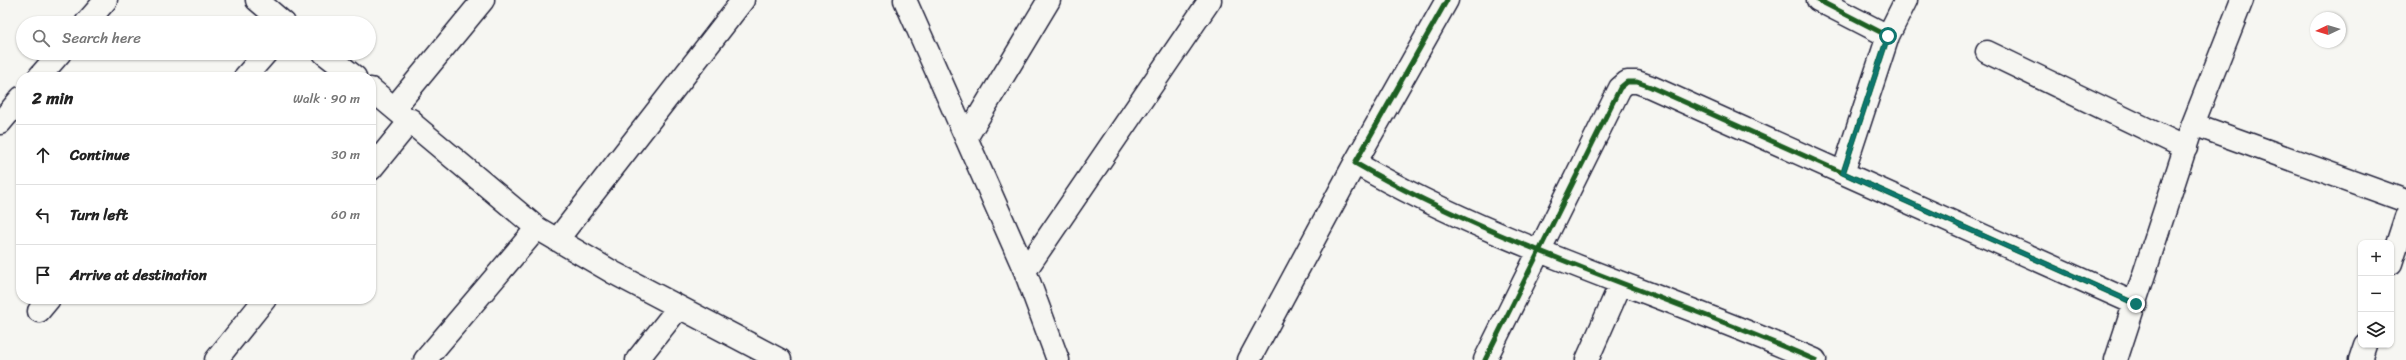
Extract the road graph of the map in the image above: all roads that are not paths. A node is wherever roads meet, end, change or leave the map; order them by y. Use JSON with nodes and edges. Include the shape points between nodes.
{"nodes":[{"id":1,"x":106,"y":0,"type":"edge"},
{"id":2,"x":257,"y":0,"type":"edge"},
{"id":3,"x":483,"y":0,"type":"edge"},
{"id":4,"x":743,"y":0,"type":"edge"},
{"id":5,"x":906,"y":0,"type":"edge"},
{"id":6,"x":1049,"y":0,"type":"edge"},
{"id":7,"x":1210,"y":0,"type":"edge"},
{"id":8,"x":1447,"y":0,"type":"edge"},
{"id":9,"x":1818,"y":0,"type":"edge"},
{"id":10,"x":1906,"y":0,"type":"edge"},
{"id":11,"x":2242,"y":0,"type":"edge"},
{"id":12,"x":92,"y":16,"type":"edge"},
{"id":13,"x":276,"y":16,"type":"edge"},
{"id":14,"x":1888,"y":36,"type":"junction"},
{"id":15,"x":1987,"y":52,"type":"dead end"},
{"id":16,"x":54,"y":60,"type":"edge"},
{"id":17,"x":260,"y":60,"type":"edge"},
{"id":18,"x":333,"y":60,"type":"edge"},
{"id":19,"x":43,"y":72,"type":"edge"},
{"id":20,"x":249,"y":72,"type":"edge"},
{"id":21,"x":349,"y":72,"type":"edge"},
{"id":22,"x":376,"y":93,"type":"edge"},
{"id":23,"x":16,"y":104,"type":"edge"},
{"id":24,"x":403,"y":114,"type":"junction"},
{"id":25,"x":0,"y":122,"type":"edge"},
{"id":26,"x":2193,"y":124,"type":"junction"},
{"id":27,"x":966,"y":138,"type":"junction"},
{"id":28,"x":2186,"y":148,"type":"junction"},
{"id":29,"x":376,"y":160,"type":"edge"},
{"id":30,"x":1355,"y":163,"type":"junction"},
{"id":31,"x":1843,"y":173,"type":"junction"},
{"id":32,"x":2406,"y":201,"type":"edge"},
{"id":33,"x":2406,"y":217,"type":"edge"},
{"id":34,"x":537,"y":228,"type":"junction"},
{"id":35,"x":557,"y":240,"type":"junction"},
{"id":36,"x":1537,"y":252,"type":"junction"},
{"id":37,"x":2394,"y":254,"type":"edge"},
{"id":38,"x":1025,"y":271,"type":"junction"},
{"id":39,"x":1621,"y":283,"type":"junction"},
{"id":40,"x":261,"y":304,"type":"edge"},
{"id":41,"x":2136,"y":304,"type":"junction"},
{"id":42,"x":679,"y":307,"type":"junction"},
{"id":43,"x":2364,"y":348,"type":"edge"},
{"id":44,"x":1777,"y":352,"type":"edge"},
{"id":45,"x":216,"y":360,"type":"edge"},
{"id":46,"x":425,"y":360,"type":"edge"},
{"id":47,"x":637,"y":360,"type":"edge"},
{"id":48,"x":780,"y":360,"type":"edge"},
{"id":49,"x":1058,"y":360,"type":"edge"},
{"id":50,"x":1249,"y":360,"type":"edge"},
{"id":51,"x":1485,"y":360,"type":"edge"},
{"id":52,"x":1587,"y":360,"type":"edge"},
{"id":53,"x":1815,"y":360,"type":"edge"},
{"id":54,"x":2116,"y":360,"type":"edge"},
{"id":55,"x":2360,"y":360,"type":"edge"}],
"edges":[{"from":1,"to":12,"type":"street"},
{"from":2,"to":13,"type":"street"},
{"from":3,"to":24,"type":"street"},
{"from":4,"to":35,"type":"street"},
{"from":5,"to":27,"type":"street"},
{"from":6,"to":27,"type":"street"},
{"from":7,"to":38,"type":"street"},
{"from":8,"to":30,"type":"street"},
{"from":9,"to":14,"type":"street"},
{"from":10,"to":14,"type":"street"},
{"from":11,"to":26,"type":"street"},
{"from":14,"to":31,"type":"street"},
{"from":15,"to":28,"type":"street"},
{"from":16,"to":19,"type":"street"},
{"from":17,"to":20,"type":"street"},
{"from":18,"to":21,"type":"street"},
{"from":22,"to":24,"type":"street"},
{"from":23,"to":25,"type":"street"},
{"from":24,"to":29,"type":"street"},
{"from":24,"to":34,"type":"street"},
{"from":26,"to":28,"type":"street"},
{"from":26,"to":32,"type":"street"},
{"from":27,"to":38,"type":"street"},
{"from":28,"to":41,"type":"street"},
{"from":30,"to":36,"type":"street","via":[[1386,181]]},
{"from":30,"to":50,"type":"street"},
{"from":31,"to":36,"type":"street","via":[[1651,87],[1637,82],[1627,82],[1620,88]]},
{"from":31,"to":41,"type":"street"},
{"from":33,"to":37,"type":"street"},
{"from":34,"to":35,"type":"street"},
{"from":34,"to":46,"type":"street"},
{"from":35,"to":42,"type":"street"},
{"from":36,"to":39,"type":"street"},
{"from":36,"to":51,"type":"street"},
{"from":38,"to":49,"type":"street"},
{"from":39,"to":44,"type":"street"},
{"from":39,"to":52,"type":"street"},
{"from":40,"to":45,"type":"street"},
{"from":41,"to":54,"type":"street"},
{"from":42,"to":47,"type":"street"},
{"from":42,"to":48,"type":"street"},
{"from":43,"to":55,"type":"street"},
{"from":44,"to":53,"type":"street"}]}
